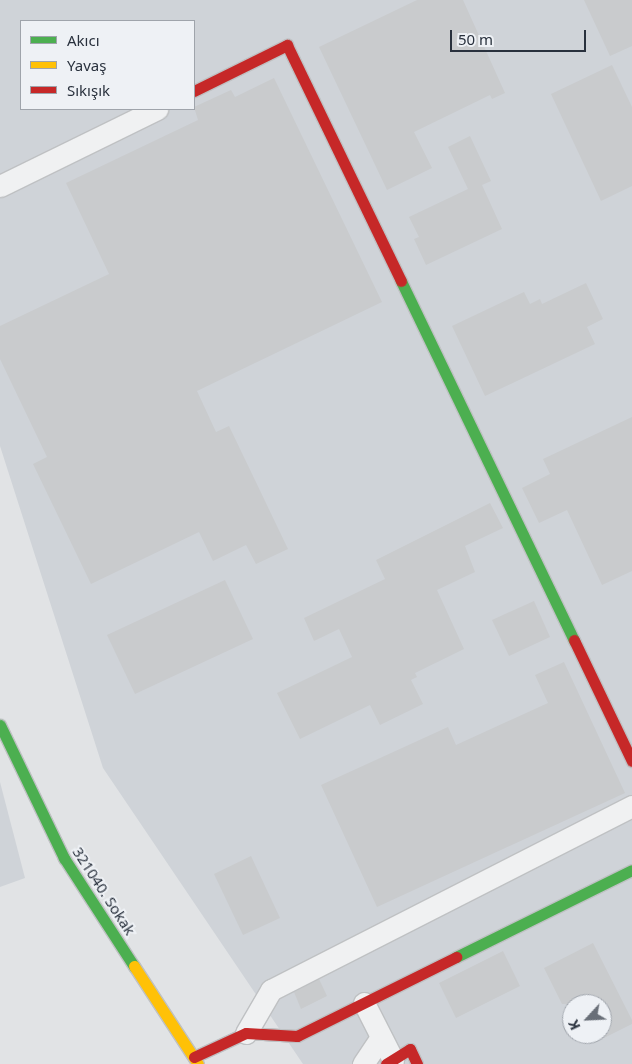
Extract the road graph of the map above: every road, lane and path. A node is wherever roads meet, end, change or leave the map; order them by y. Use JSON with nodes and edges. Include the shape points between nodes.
{"nodes":[{"id":1,"x":195,"y":91,"type":"edge"},
{"id":2,"x":155,"y":110,"type":"edge"},
{"id":3,"x":0,"y":186,"type":"edge"},
{"id":4,"x":0,"y":725,"type":"edge"},
{"id":5,"x":632,"y":761,"type":"edge"},
{"id":6,"x":632,"y":806,"type":"edge"},
{"id":7,"x":632,"y":870,"type":"edge"},
{"id":8,"x":364,"y":1003,"type":"junction"},
{"id":9,"x":246,"y":1032,"type":"junction"},
{"id":10,"x":381,"y":1037,"type":"junction"},
{"id":11,"x":196,"y":1060,"type":"edge"},
{"id":12,"x":389,"y":1062,"type":"edge"},
{"id":13,"x":363,"y":1064,"type":"edge"},
{"id":14,"x":417,"y":1064,"type":"edge"}],
"edges":[{"from":1,"to":5,"type":"street","via":[[287,45]]},
{"from":2,"to":3,"type":"street"},
{"from":4,"to":11,"type":"street","name":"321040. Sokak","via":[[64,858]]},
{"from":6,"to":9,"type":"street","via":[[271,990]]},
{"from":7,"to":8,"type":"street"},
{"from":8,"to":9,"type":"street","via":[[297,1036]]},
{"from":8,"to":10,"type":"street"},
{"from":9,"to":11,"type":"street"},
{"from":10,"to":12,"type":"street"},
{"from":10,"to":13,"type":"street"},
{"from":12,"to":14,"type":"street","via":[[410,1049]]}]}
